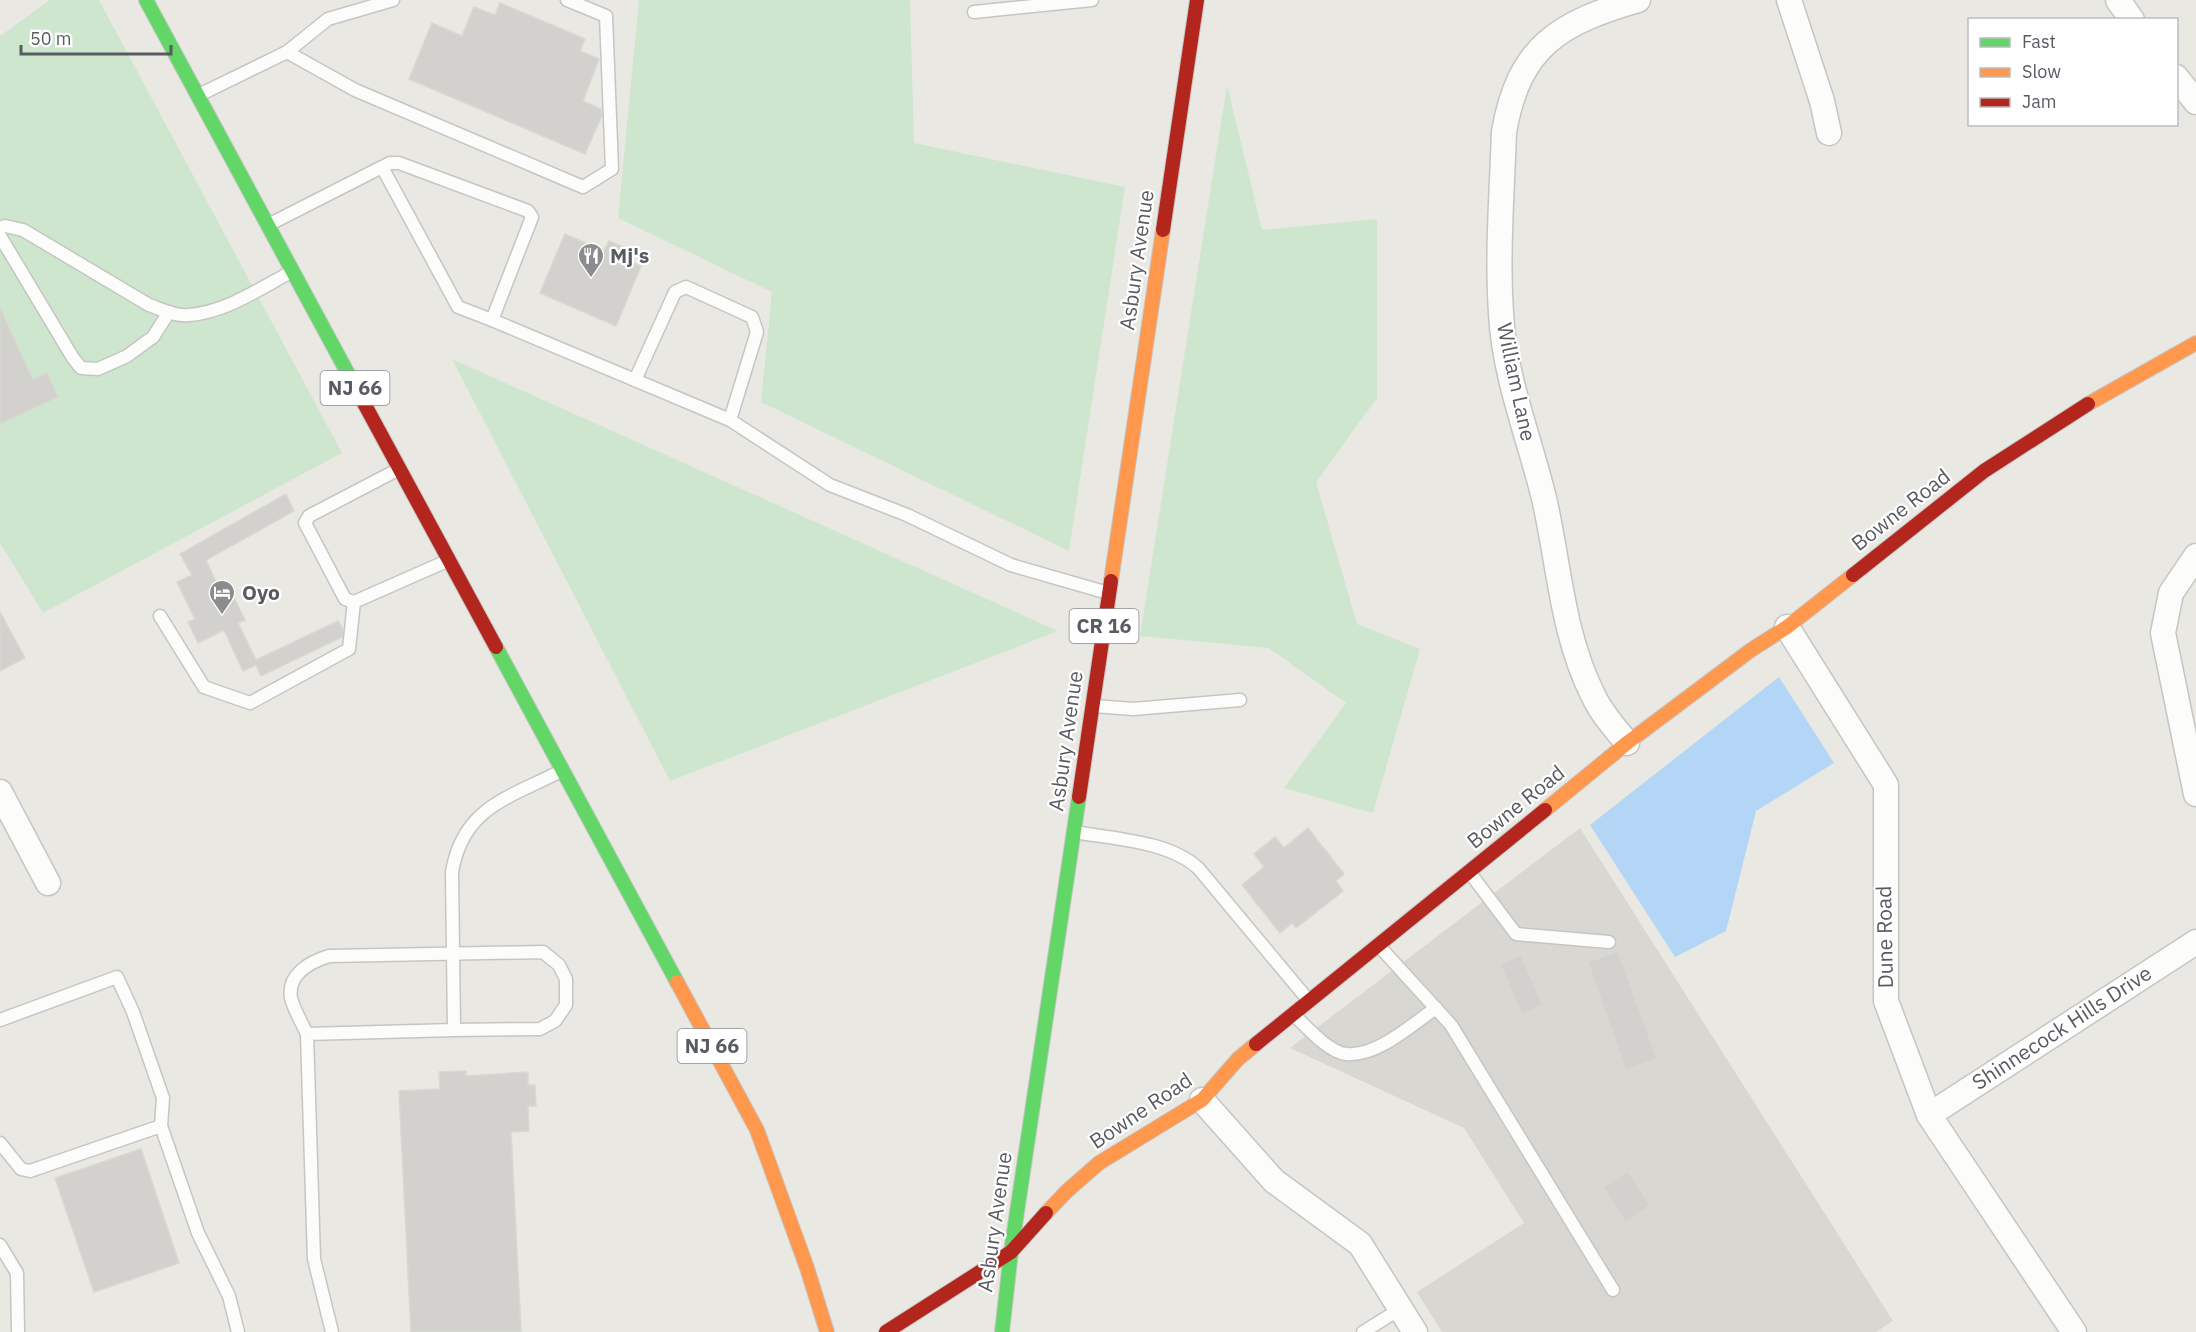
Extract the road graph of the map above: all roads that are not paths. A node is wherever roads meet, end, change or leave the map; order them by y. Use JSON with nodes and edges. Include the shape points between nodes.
{"nodes":[{"id":1,"x":146,"y":0,"type":"edge"},
{"id":2,"x":393,"y":0,"type":"edge"},
{"id":3,"x":567,"y":0,"type":"edge"},
{"id":4,"x":1092,"y":0,"type":"edge"},
{"id":5,"x":1197,"y":0,"type":"edge"},
{"id":6,"x":1638,"y":0,"type":"edge"},
{"id":7,"x":1789,"y":0,"type":"edge"},
{"id":8,"x":2118,"y":0,"type":"edge"},
{"id":9,"x":974,"y":12,"type":"dead end"},
{"id":10,"x":2131,"y":18,"type":"edge"},
{"id":11,"x":287,"y":52,"type":"junction"},
{"id":12,"x":2178,"y":80,"type":"edge"},
{"id":13,"x":197,"y":96,"type":"junction"},
{"id":14,"x":2196,"y":102,"type":"edge"},
{"id":15,"x":1829,"y":133,"type":"dead end"},
{"id":16,"x":382,"y":167,"type":"junction"},
{"id":17,"x":267,"y":226,"type":"junction"},
{"id":18,"x":0,"y":228,"type":"edge"},
{"id":19,"x":0,"y":236,"type":"edge"},
{"id":20,"x":292,"y":272,"type":"junction"},
{"id":21,"x":169,"y":312,"type":"junction"},
{"id":22,"x":492,"y":320,"type":"junction"},
{"id":23,"x":2196,"y":343,"type":"edge"},
{"id":24,"x":635,"y":380,"type":"junction"},
{"id":25,"x":730,"y":420,"type":"junction"},
{"id":26,"x":399,"y":469,"type":"junction"},
{"id":27,"x":2196,"y":555,"type":"edge"},
{"id":28,"x":448,"y":560,"type":"junction"},
{"id":29,"x":1109,"y":594,"type":"junction"},
{"id":30,"x":354,"y":602,"type":"junction"},
{"id":31,"x":160,"y":616,"type":"dead end"},
{"id":32,"x":1787,"y":627,"type":"junction"},
{"id":33,"x":1240,"y":700,"type":"dead end"},
{"id":34,"x":1092,"y":706,"type":"junction"},
{"id":35,"x":1627,"y":743,"type":"junction"},
{"id":36,"x":562,"y":771,"type":"junction"},
{"id":37,"x":0,"y":792,"type":"edge"},
{"id":38,"x":2196,"y":794,"type":"edge"},
{"id":39,"x":1074,"y":832,"type":"junction"},
{"id":40,"x":1469,"y":872,"type":"junction"},
{"id":41,"x":48,"y":883,"type":"dead end"},
{"id":42,"x":1609,"y":942,"type":"dead end"},
{"id":43,"x":2196,"y":942,"type":"edge"},
{"id":44,"x":1378,"y":946,"type":"junction"},
{"id":45,"x":453,"y":952,"type":"junction"},
{"id":46,"x":1310,"y":1001,"type":"junction"},
{"id":47,"x":1436,"y":1008,"type":"junction"},
{"id":48,"x":1293,"y":1014,"type":"junction"},
{"id":49,"x":0,"y":1020,"type":"edge"},
{"id":50,"x":454,"y":1030,"type":"junction"},
{"id":51,"x":307,"y":1034,"type":"junction"},
{"id":52,"x":1202,"y":1100,"type":"junction"},
{"id":53,"x":1929,"y":1115,"type":"junction"},
{"id":54,"x":161,"y":1126,"type":"junction"},
{"id":55,"x":0,"y":1143,"type":"edge"},
{"id":56,"x":0,"y":1245,"type":"edge"},
{"id":57,"x":1011,"y":1252,"type":"junction"},
{"id":58,"x":1613,"y":1290,"type":"dead end"},
{"id":59,"x":1400,"y":1309,"type":"junction"},
{"id":60,"x":18,"y":1332,"type":"edge"},
{"id":61,"x":238,"y":1332,"type":"edge"},
{"id":62,"x":332,"y":1332,"type":"edge"},
{"id":63,"x":827,"y":1332,"type":"edge"},
{"id":64,"x":886,"y":1332,"type":"edge"},
{"id":65,"x":1000,"y":1332,"type":"edge"},
{"id":66,"x":1363,"y":1332,"type":"edge"},
{"id":67,"x":1415,"y":1332,"type":"edge"},
{"id":68,"x":2074,"y":1332,"type":"edge"}],
"edges":[{"from":1,"to":13,"type":"main road","number":"NJ 66"},
{"from":2,"to":11,"type":"lane","via":[[328,19]]},
{"from":3,"to":11,"type":"lane","via":[[606,16],[612,169],[583,187],[355,90]]},
{"from":4,"to":9,"type":"lane"},
{"from":5,"to":29,"type":"main road","name":"Asbury Avenue","number":"CR 16"},
{"from":6,"to":35,"type":"street","name":"William Lane","via":[[1582,18],[1559,32],[1529,62],[1516,86],[1504,132],[1500,287],[1506,355],[1543,497],[1570,632],[1594,698]]},
{"from":7,"to":15,"type":"street"},
{"from":8,"to":10,"type":"street"},
{"from":11,"to":13,"type":"lane"},
{"from":12,"to":14,"type":"street"},
{"from":13,"to":17,"type":"main road","number":"NJ 66"},
{"from":16,"to":17,"type":"lane"},
{"from":16,"to":22,"type":"lane","via":[[458,307]]},
{"from":16,"to":22,"type":"lane","via":[[399,163],[528,211],[532,217]]},
{"from":17,"to":20,"type":"main road","number":"NJ 66"},
{"from":18,"to":21,"type":"lane","via":[[23,230]]},
{"from":19,"to":21,"type":"lane","via":[[81,368],[98,369],[128,356],[153,337]]},
{"from":20,"to":21,"type":"lane","via":[[226,306],[188,316]]},
{"from":20,"to":26,"type":"main road","number":"NJ 66"},
{"from":22,"to":24,"type":"lane"},
{"from":23,"to":32,"type":"main road","name":"Bowne Road","via":[[2076,411],[1984,471]]},
{"from":24,"to":25,"type":"lane"},
{"from":24,"to":25,"type":"lane","via":[[675,292],[686,287],[752,317],[757,332]]},
{"from":25,"to":29,"type":"lane","via":[[830,485],[907,515],[1011,566]]},
{"from":26,"to":28,"type":"main road","number":"NJ 66"},
{"from":26,"to":30,"type":"lane","via":[[309,516],[305,523],[345,599]]},
{"from":27,"to":38,"type":"street","via":[[2171,593],[2163,633]]},
{"from":28,"to":30,"type":"lane"},
{"from":28,"to":36,"type":"main road","number":"NJ 66"},
{"from":29,"to":34,"type":"main road","name":"Asbury Avenue","number":"CR 16"},
{"from":30,"to":31,"type":"lane","via":[[349,649],[250,703],[204,687]]},
{"from":32,"to":35,"type":"main road","name":"Bowne Road"},
{"from":32,"to":53,"type":"street","name":"Dune Road","via":[[1886,785],[1886,1001]]},
{"from":33,"to":34,"type":"lane","via":[[1132,709]]},
{"from":34,"to":39,"type":"main road","name":"Asbury Avenue","number":"CR 16"},
{"from":35,"to":40,"type":"main road","name":"Bowne Road"},
{"from":36,"to":45,"type":"lane","via":[[490,807],[462,836],[452,872]]},
{"from":36,"to":63,"type":"main road","number":"NJ 66","via":[[757,1130]]},
{"from":37,"to":41,"type":"street"},
{"from":39,"to":46,"type":"lane","via":[[1151,846],[1189,859]]},
{"from":39,"to":57,"type":"main road","name":"Asbury Avenue","number":"CR 16"},
{"from":40,"to":42,"type":"lane","via":[[1516,934]]},
{"from":40,"to":44,"type":"main road","name":"Bowne Road"},
{"from":43,"to":53,"type":"street","name":"Shinnecock Hills Drive"},
{"from":44,"to":46,"type":"main road","name":"Bowne Road"},
{"from":44,"to":47,"type":"lane"},
{"from":45,"to":50,"type":"lane"},
{"from":45,"to":50,"type":"lane","via":[[543,952],[559,966],[566,979],[566,1005],[555,1021],[540,1029]]},
{"from":45,"to":51,"type":"lane","via":[[329,956],[311,961],[294,976],[291,997]]},
{"from":46,"to":48,"type":"main road","name":"Bowne Road"},
{"from":47,"to":48,"type":"lane","via":[[1372,1051],[1345,1054],[1321,1041]]},
{"from":47,"to":58,"type":"lane","via":[[1451,1025]]},
{"from":48,"to":52,"type":"main road","name":"Bowne Road","via":[[1238,1059]]},
{"from":49,"to":54,"type":"lane","via":[[117,977],[163,1098]]},
{"from":50,"to":51,"type":"lane"},
{"from":51,"to":62,"type":"lane","via":[[314,1259]]},
{"from":52,"to":57,"type":"main road","name":"Bowne Road","via":[[1100,1163],[1067,1191]]},
{"from":52,"to":59,"type":"street","via":[[1274,1181],[1360,1244]]},
{"from":53,"to":68,"type":"street","name":"Dune Road"},
{"from":54,"to":55,"type":"lane","via":[[30,1171],[21,1169]]},
{"from":54,"to":61,"type":"lane","via":[[198,1233],[229,1296]]},
{"from":56,"to":60,"type":"lane","via":[[17,1273]]},
{"from":57,"to":64,"type":"main road","name":"Bowne Road"},
{"from":57,"to":65,"type":"main road","name":"Asbury Avenue","number":"CR 16"},
{"from":59,"to":66,"type":"lane"},
{"from":59,"to":67,"type":"street"}]}
